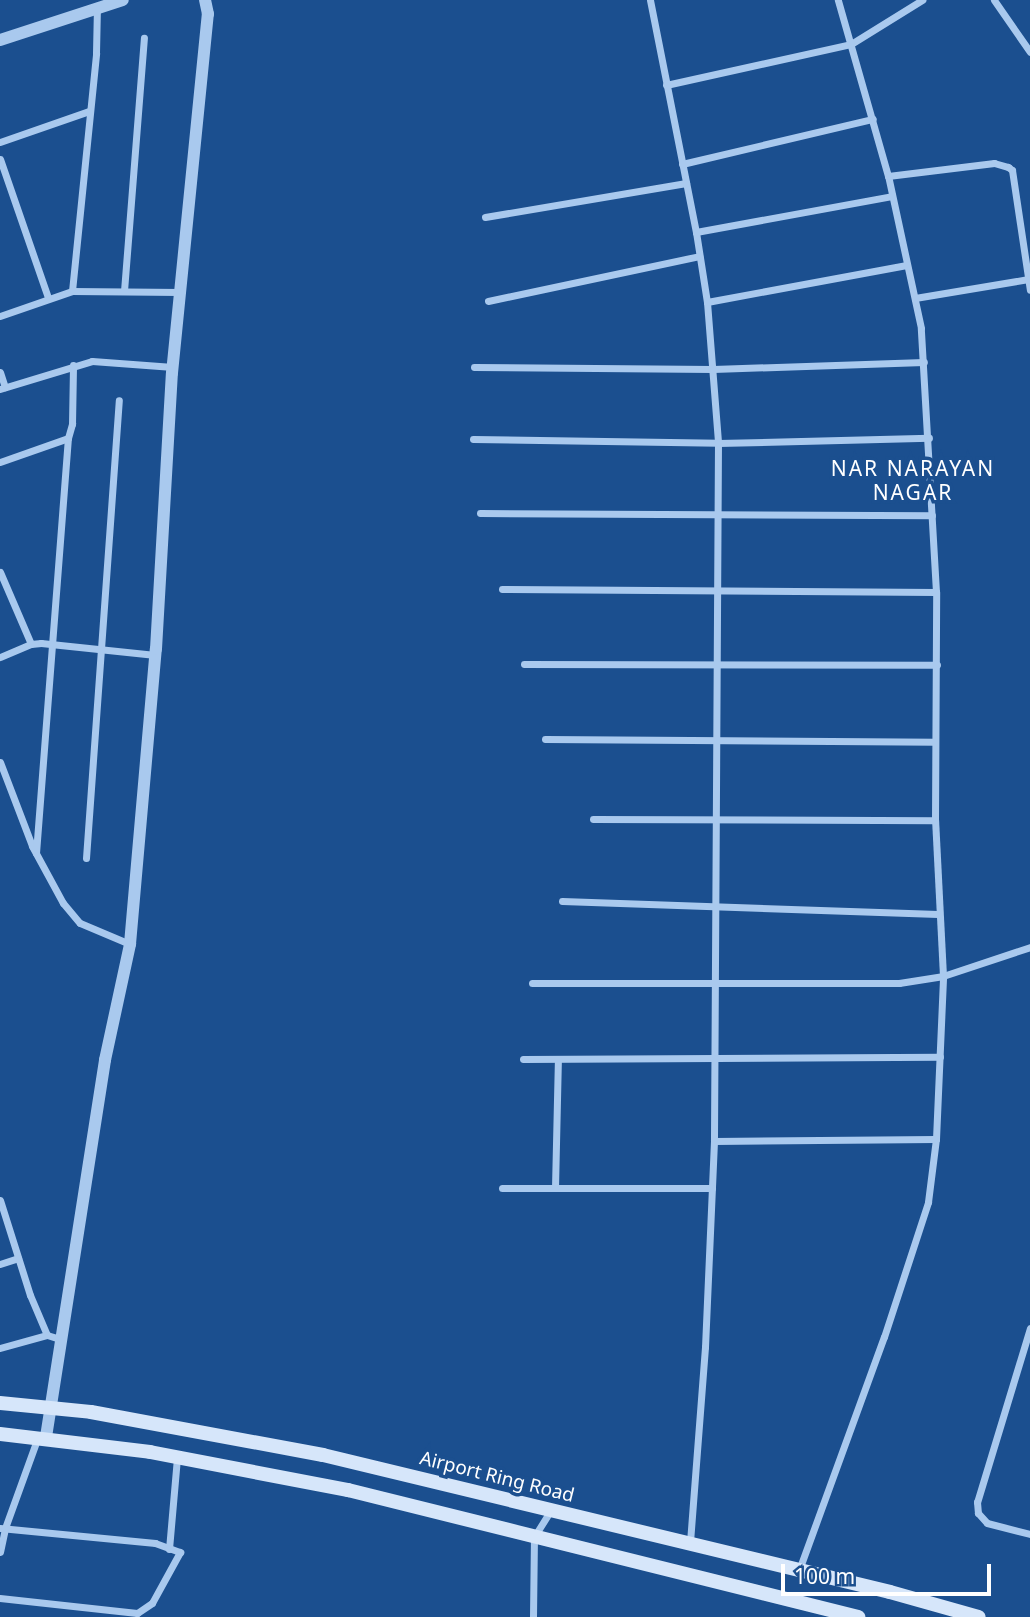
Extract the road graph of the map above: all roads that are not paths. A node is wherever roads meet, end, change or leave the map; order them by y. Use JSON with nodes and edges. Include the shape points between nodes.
{"nodes":[{"id":1,"x":123,"y":0,"type":"edge"},
{"id":2,"x":205,"y":0,"type":"edge"},
{"id":3,"x":650,"y":0,"type":"edge"},
{"id":4,"x":838,"y":0,"type":"edge"},
{"id":5,"x":922,"y":0,"type":"edge"},
{"id":6,"x":994,"y":0,"type":"edge"},
{"id":7,"x":97,"y":7,"type":"junction"},
{"id":8,"x":144,"y":38,"type":"dead end"},
{"id":9,"x":0,"y":40,"type":"edge"},
{"id":10,"x":851,"y":44,"type":"junction"},
{"id":11,"x":1030,"y":52,"type":"edge"},
{"id":12,"x":666,"y":85,"type":"junction"},
{"id":13,"x":89,"y":111,"type":"junction"},
{"id":14,"x":873,"y":120,"type":"junction"},
{"id":15,"x":0,"y":142,"type":"edge"},
{"id":16,"x":0,"y":159,"type":"edge"},
{"id":17,"x":682,"y":164,"type":"junction"},
{"id":18,"x":888,"y":176,"type":"junction"},
{"id":19,"x":686,"y":183,"type":"junction"},
{"id":20,"x":892,"y":196,"type":"junction"},
{"id":21,"x":485,"y":217,"type":"dead end"},
{"id":22,"x":696,"y":232,"type":"junction"},
{"id":23,"x":699,"y":256,"type":"junction"},
{"id":24,"x":907,"y":265,"type":"junction"},
{"id":25,"x":1029,"y":285,"type":"edge"},
{"id":26,"x":72,"y":291,"type":"junction"},
{"id":27,"x":124,"y":291,"type":"junction"},
{"id":28,"x":180,"y":292,"type":"junction"},
{"id":29,"x":48,"y":298,"type":"junction"},
{"id":30,"x":915,"y":298,"type":"junction"},
{"id":31,"x":488,"y":301,"type":"dead end"},
{"id":32,"x":707,"y":302,"type":"junction"},
{"id":33,"x":0,"y":316,"type":"edge"},
{"id":34,"x":924,"y":362,"type":"junction"},
{"id":35,"x":73,"y":365,"type":"junction"},
{"id":36,"x":173,"y":366,"type":"junction"},
{"id":37,"x":474,"y":367,"type":"dead end"},
{"id":38,"x":713,"y":369,"type":"junction"},
{"id":39,"x":0,"y":372,"type":"edge"},
{"id":40,"x":3,"y":388,"type":"edge"},
{"id":41,"x":119,"y":400,"type":"dead end"},
{"id":42,"x":68,"y":438,"type":"junction"},
{"id":43,"x":929,"y":438,"type":"junction"},
{"id":44,"x":474,"y":439,"type":"dead end"},
{"id":45,"x":718,"y":443,"type":"junction"},
{"id":46,"x":0,"y":462,"type":"edge"},
{"id":47,"x":480,"y":513,"type":"dead end"},
{"id":48,"x":717,"y":514,"type":"junction"},
{"id":49,"x":932,"y":515,"type":"junction"},
{"id":50,"x":0,"y":572,"type":"edge"},
{"id":51,"x":502,"y":589,"type":"dead end"},
{"id":52,"x":719,"y":590,"type":"junction"},
{"id":53,"x":936,"y":592,"type":"junction"},
{"id":54,"x":31,"y":644,"type":"junction"},
{"id":55,"x":50,"y":644,"type":"junction"},
{"id":56,"x":100,"y":649,"type":"junction"},
{"id":57,"x":155,"y":654,"type":"junction"},
{"id":58,"x":0,"y":657,"type":"edge"},
{"id":59,"x":524,"y":664,"type":"dead end"},
{"id":60,"x":717,"y":664,"type":"junction"},
{"id":61,"x":937,"y":665,"type":"junction"},
{"id":62,"x":545,"y":739,"type":"dead end"},
{"id":63,"x":718,"y":742,"type":"junction"},
{"id":64,"x":934,"y":742,"type":"junction"},
{"id":65,"x":0,"y":762,"type":"edge"},
{"id":66,"x":593,"y":819,"type":"dead end"},
{"id":67,"x":717,"y":820,"type":"junction"},
{"id":68,"x":934,"y":821,"type":"junction"},
{"id":69,"x":36,"y":853,"type":"junction"},
{"id":70,"x":86,"y":858,"type":"dead end"},
{"id":71,"x":562,"y":901,"type":"dead end"},
{"id":72,"x":717,"y":904,"type":"junction"},
{"id":73,"x":938,"y":914,"type":"junction"},
{"id":74,"x":130,"y":944,"type":"junction"},
{"id":75,"x":1030,"y":947,"type":"edge"},
{"id":76,"x":943,"y":976,"type":"junction"},
{"id":77,"x":533,"y":983,"type":"dead end"},
{"id":78,"x":715,"y":983,"type":"junction"},
{"id":79,"x":715,"y":1057,"type":"junction"},
{"id":80,"x":940,"y":1057,"type":"junction"},
{"id":81,"x":523,"y":1059,"type":"dead end"},
{"id":82,"x":558,"y":1059,"type":"junction"},
{"id":83,"x":936,"y":1139,"type":"junction"},
{"id":84,"x":714,"y":1142,"type":"junction"},
{"id":85,"x":502,"y":1188,"type":"dead end"},
{"id":86,"x":555,"y":1188,"type":"junction"},
{"id":87,"x":712,"y":1188,"type":"junction"},
{"id":88,"x":0,"y":1200,"type":"edge"},
{"id":89,"x":18,"y":1258,"type":"junction"},
{"id":90,"x":0,"y":1264,"type":"edge"},
{"id":91,"x":1030,"y":1328,"type":"edge"},
{"id":92,"x":53,"y":1337,"type":"junction"},
{"id":93,"x":0,"y":1348,"type":"edge"},
{"id":94,"x":1026,"y":1359,"type":"edge"},
{"id":95,"x":0,"y":1403,"type":"edge"},
{"id":96,"x":48,"y":1407,"type":"junction"},
{"id":97,"x":0,"y":1434,"type":"edge"},
{"id":98,"x":42,"y":1437,"type":"junction"},
{"id":99,"x":177,"y":1457,"type":"junction"},
{"id":100,"x":551,"y":1510,"type":"junction"},
{"id":101,"x":2,"y":1528,"type":"edge"},
{"id":102,"x":1030,"y":1534,"type":"edge"},
{"id":103,"x":534,"y":1537,"type":"junction"},
{"id":104,"x":690,"y":1544,"type":"junction"},
{"id":105,"x":169,"y":1549,"type":"junction"},
{"id":106,"x":0,"y":1552,"type":"edge"},
{"id":107,"x":799,"y":1570,"type":"junction"},
{"id":108,"x":0,"y":1598,"type":"edge"},
{"id":109,"x":533,"y":1617,"type":"edge"},
{"id":110,"x":858,"y":1617,"type":"edge"},
{"id":111,"x":979,"y":1617,"type":"edge"}],
"edges":[{"from":1,"to":7,"type":"street"},
{"from":2,"to":28,"type":"street","via":[[208,13]]},
{"from":3,"to":12,"type":"street"},
{"from":4,"to":10,"type":"street"},
{"from":5,"to":10,"type":"street"},
{"from":6,"to":11,"type":"street"},
{"from":7,"to":9,"type":"street"},
{"from":7,"to":13,"type":"street"},
{"from":8,"to":27,"type":"street"},
{"from":10,"to":12,"type":"street"},
{"from":10,"to":14,"type":"street"},
{"from":12,"to":17,"type":"street"},
{"from":13,"to":15,"type":"street"},
{"from":13,"to":26,"type":"street"},
{"from":14,"to":17,"type":"street"},
{"from":14,"to":18,"type":"street"},
{"from":16,"to":29,"type":"street"},
{"from":17,"to":19,"type":"street"},
{"from":18,"to":20,"type":"street"},
{"from":18,"to":25,"type":"street","via":[[994,163],[1009,166]]},
{"from":19,"to":21,"type":"street"},
{"from":19,"to":22,"type":"street"},
{"from":20,"to":22,"type":"street"},
{"from":20,"to":24,"type":"street"},
{"from":22,"to":23,"type":"street"},
{"from":23,"to":31,"type":"street"},
{"from":23,"to":32,"type":"street"},
{"from":24,"to":30,"type":"street"},
{"from":24,"to":32,"type":"street"},
{"from":25,"to":30,"type":"street"},
{"from":26,"to":27,"type":"street"},
{"from":26,"to":29,"type":"street"},
{"from":27,"to":28,"type":"street"},
{"from":28,"to":36,"type":"street"},
{"from":29,"to":33,"type":"street"},
{"from":30,"to":34,"type":"street"},
{"from":32,"to":38,"type":"street"},
{"from":34,"to":38,"type":"street"},
{"from":34,"to":43,"type":"street"},
{"from":35,"to":36,"type":"street","via":[[118,361]]},
{"from":35,"to":40,"type":"street"},
{"from":35,"to":42,"type":"street"},
{"from":36,"to":57,"type":"street"},
{"from":37,"to":38,"type":"street"},
{"from":38,"to":45,"type":"street"},
{"from":39,"to":40,"type":"street"},
{"from":41,"to":56,"type":"street"},
{"from":42,"to":46,"type":"street"},
{"from":42,"to":55,"type":"street"},
{"from":43,"to":45,"type":"street"},
{"from":43,"to":49,"type":"street"},
{"from":44,"to":45,"type":"street"},
{"from":45,"to":48,"type":"street"},
{"from":47,"to":48,"type":"street"},
{"from":48,"to":49,"type":"street"},
{"from":48,"to":52,"type":"street"},
{"from":49,"to":53,"type":"street"},
{"from":50,"to":54,"type":"street"},
{"from":51,"to":52,"type":"street"},
{"from":52,"to":53,"type":"street"},
{"from":52,"to":60,"type":"street"},
{"from":53,"to":61,"type":"street"},
{"from":54,"to":55,"type":"street"},
{"from":54,"to":58,"type":"street"},
{"from":55,"to":56,"type":"street"},
{"from":55,"to":69,"type":"street"},
{"from":56,"to":57,"type":"street"},
{"from":56,"to":70,"type":"street"},
{"from":57,"to":74,"type":"street"},
{"from":59,"to":60,"type":"street"},
{"from":60,"to":61,"type":"street"},
{"from":60,"to":63,"type":"street"},
{"from":61,"to":64,"type":"street"},
{"from":62,"to":63,"type":"street"},
{"from":63,"to":64,"type":"street"},
{"from":63,"to":67,"type":"street"},
{"from":64,"to":68,"type":"street"},
{"from":65,"to":69,"type":"street"},
{"from":66,"to":67,"type":"street"},
{"from":67,"to":68,"type":"street"},
{"from":67,"to":72,"type":"street"},
{"from":68,"to":73,"type":"street"},
{"from":69,"to":74,"type":"street","via":[[63,903],[80,923]]},
{"from":71,"to":72,"type":"street"},
{"from":72,"to":73,"type":"street"},
{"from":72,"to":78,"type":"street"},
{"from":73,"to":76,"type":"street"},
{"from":74,"to":92,"type":"street","via":[[105,1060],[85,1200]]},
{"from":75,"to":76,"type":"street"},
{"from":76,"to":78,"type":"street","via":[[871,984]]},
{"from":76,"to":80,"type":"street"},
{"from":77,"to":78,"type":"street"},
{"from":78,"to":79,"type":"street"},
{"from":79,"to":80,"type":"street"},
{"from":79,"to":82,"type":"street"},
{"from":79,"to":84,"type":"street"},
{"from":80,"to":83,"type":"street"},
{"from":81,"to":82,"type":"street"},
{"from":82,"to":86,"type":"street"},
{"from":83,"to":84,"type":"street"},
{"from":83,"to":107,"type":"street","via":[[928,1202]]},
{"from":84,"to":87,"type":"street"},
{"from":85,"to":86,"type":"street"},
{"from":86,"to":87,"type":"street"},
{"from":87,"to":104,"type":"street"},
{"from":88,"to":89,"type":"street"},
{"from":89,"to":90,"type":"street"},
{"from":89,"to":92,"type":"street"},
{"from":91,"to":94,"type":"street"},
{"from":92,"to":93,"type":"street"},
{"from":92,"to":96,"type":"street"},
{"from":94,"to":102,"type":"street","via":[[977,1502],[978,1513],[988,1523]]},
{"from":95,"to":96,"type":"main road","name":"Airport Ring Road"},
{"from":96,"to":98,"type":"street"},
{"from":96,"to":100,"type":"main road","name":"Airport Ring Road","via":[[323,1455]]},
{"from":97,"to":98,"type":"main road"},
{"from":98,"to":99,"type":"main road"},
{"from":98,"to":101,"type":"street"},
{"from":99,"to":103,"type":"main road","via":[[348,1490]]},
{"from":99,"to":105,"type":"street"},
{"from":100,"to":103,"type":"street"},
{"from":100,"to":104,"type":"main road","name":"Airport Ring Road"},
{"from":101,"to":105,"type":"street","via":[[155,1543]]},
{"from":101,"to":106,"type":"street"},
{"from":103,"to":109,"type":"street"},
{"from":103,"to":110,"type":"main road"},
{"from":104,"to":107,"type":"main road","name":"Airport Ring Road"},
{"from":105,"to":108,"type":"street","via":[[180,1552],[152,1603],[137,1613]]},
{"from":107,"to":111,"type":"main road","name":"Airport Ring Road"}]}
